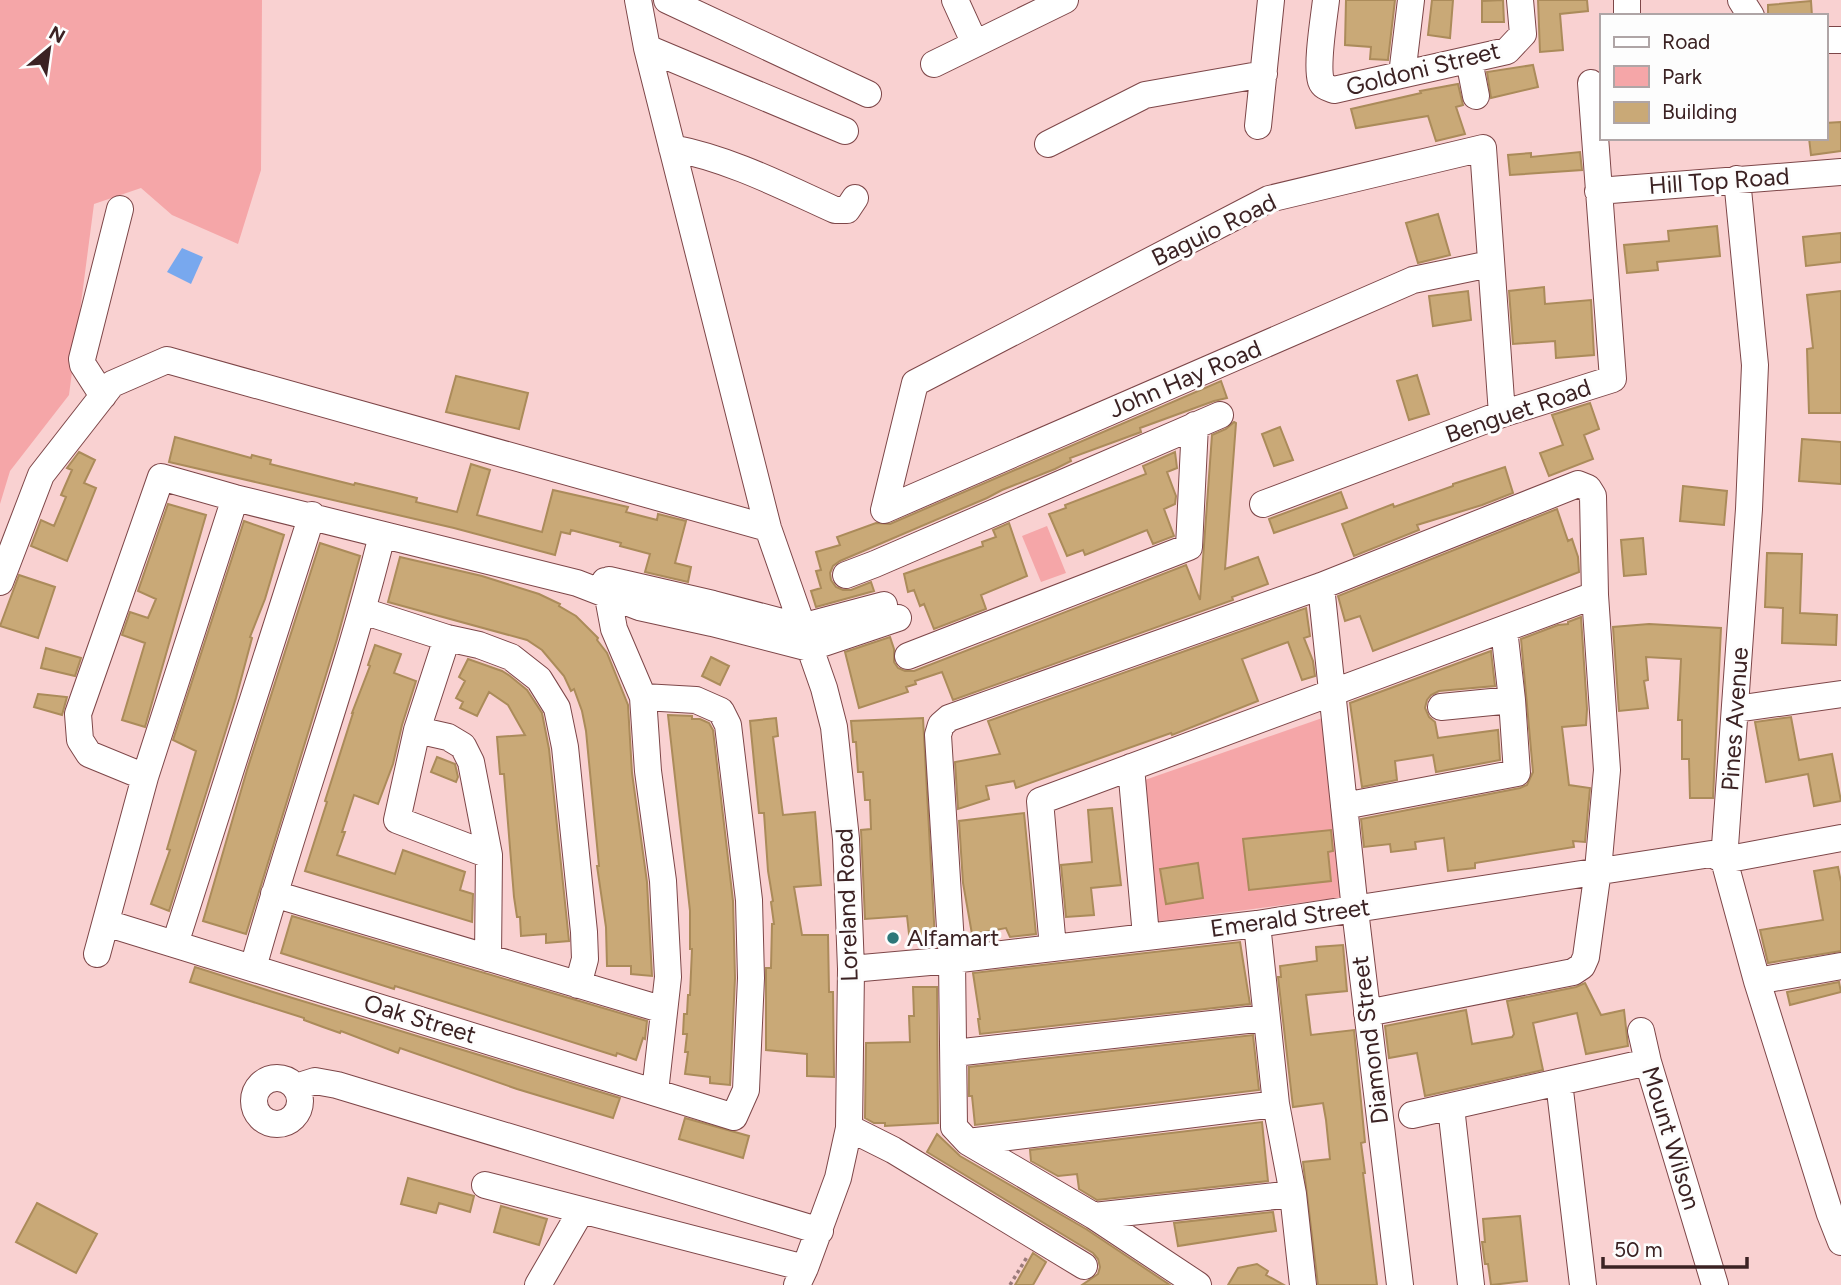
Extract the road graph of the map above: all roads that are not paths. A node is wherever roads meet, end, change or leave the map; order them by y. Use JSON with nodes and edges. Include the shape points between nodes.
{"nodes":[{"id":1,"x":638,"y":0,"type":"edge"},
{"id":2,"x":667,"y":0,"type":"edge"},
{"id":3,"x":955,"y":0,"type":"edge"},
{"id":4,"x":1065,"y":0,"type":"edge"},
{"id":5,"x":1271,"y":0,"type":"edge"},
{"id":6,"x":1326,"y":0,"type":"edge"},
{"id":7,"x":1411,"y":0,"type":"edge"},
{"id":8,"x":1520,"y":0,"type":"edge"},
{"id":9,"x":975,"y":44,"type":"junction"},
{"id":10,"x":647,"y":48,"type":"junction"},
{"id":11,"x":1469,"y":60,"type":"junction"},
{"id":12,"x":934,"y":64,"type":"dead end"},
{"id":13,"x":1264,"y":74,"type":"junction"},
{"id":14,"x":1402,"y":75,"type":"junction"},
{"id":15,"x":1591,"y":83,"type":"dead end"},
{"id":16,"x":868,"y":94,"type":"dead end"},
{"id":17,"x":1476,"y":96,"type":"dead end"},
{"id":18,"x":1258,"y":126,"type":"dead end"},
{"id":19,"x":845,"y":131,"type":"dead end"},
{"id":20,"x":1048,"y":144,"type":"dead end"},
{"id":21,"x":672,"y":148,"type":"junction"},
{"id":22,"x":1841,"y":172,"type":"edge"},
{"id":23,"x":1737,"y":179,"type":"junction"},
{"id":24,"x":1598,"y":191,"type":"junction"},
{"id":25,"x":855,"y":198,"type":"dead end"},
{"id":26,"x":120,"y":209,"type":"dead end"},
{"id":27,"x":1490,"y":264,"type":"junction"},
{"id":28,"x":103,"y":396,"type":"junction"},
{"id":29,"x":1502,"y":414,"type":"junction"},
{"id":30,"x":1220,"y":415,"type":"dead end"},
{"id":31,"x":1195,"y":425,"type":"junction"},
{"id":32,"x":235,"y":498,"type":"junction"},
{"id":33,"x":1262,"y":504,"type":"dead end"},
{"id":34,"x":884,"y":510,"type":"joint"},
{"id":35,"x":312,"y":515,"type":"junction"},
{"id":36,"x":768,"y":527,"type":"junction"},
{"id":37,"x":382,"y":535,"type":"junction"},
{"id":38,"x":875,"y":565,"type":"junction"},
{"id":39,"x":846,"y":575,"type":"dead end"},
{"id":40,"x":0,"y":582,"type":"edge"},
{"id":41,"x":1321,"y":586,"type":"junction"},
{"id":42,"x":606,"y":587,"type":"junction"},
{"id":43,"x":1595,"y":595,"type":"junction"},
{"id":44,"x":363,"y":611,"type":"junction"},
{"id":45,"x":895,"y":611,"type":"junction"},
{"id":46,"x":1504,"y":629,"type":"junction"},
{"id":47,"x":447,"y":638,"type":"junction"},
{"id":48,"x":805,"y":638,"type":"junction"},
{"id":49,"x":1333,"y":692,"type":"junction"},
{"id":50,"x":1841,"y":694,"type":"edge"},
{"id":51,"x":643,"y":697,"type":"junction"},
{"id":52,"x":1512,"y":700,"type":"junction"},
{"id":53,"x":1441,"y":707,"type":"dead end"},
{"id":54,"x":1736,"y":709,"type":"junction"},
{"id":55,"x":417,"y":730,"type":"junction"},
{"id":56,"x":1131,"y":767,"type":"junction"},
{"id":57,"x":145,"y":777,"type":"junction"},
{"id":58,"x":1344,"y":806,"type":"junction"},
{"id":59,"x":1841,"y":838,"type":"edge"},
{"id":60,"x":489,"y":855,"type":"junction"},
{"id":61,"x":1724,"y":860,"type":"junction"},
{"id":62,"x":1598,"y":870,"type":"junction"},
{"id":63,"x":274,"y":894,"type":"junction"},
{"id":64,"x":1355,"y":909,"type":"junction"},
{"id":65,"x":106,"y":923,"type":"junction"},
{"id":66,"x":1257,"y":924,"type":"junction"},
{"id":67,"x":1146,"y":936,"type":"junction"},
{"id":68,"x":176,"y":944,"type":"junction"},
{"id":69,"x":1053,"y":948,"type":"junction"},
{"id":70,"x":97,"y":954,"type":"dead end"},
{"id":71,"x":488,"y":958,"type":"junction"},
{"id":72,"x":952,"y":960,"type":"junction"},
{"id":73,"x":1841,"y":966,"type":"edge"},
{"id":74,"x":253,"y":968,"type":"junction"},
{"id":75,"x":851,"y":969,"type":"junction"},
{"id":76,"x":1757,"y":981,"type":"junction"},
{"id":77,"x":578,"y":985,"type":"junction"},
{"id":78,"x":664,"y":1010,"type":"junction"},
{"id":79,"x":1367,"y":1013,"type":"junction"},
{"id":80,"x":1265,"y":1018,"type":"junction"},
{"id":81,"x":1640,"y":1031,"type":"dead end"},
{"id":82,"x":954,"y":1053,"type":"junction"},
{"id":83,"x":1648,"y":1062,"type":"junction"},
{"id":84,"x":1559,"y":1082,"type":"junction"},
{"id":85,"x":296,"y":1087,"type":"dead end"},
{"id":86,"x":655,"y":1092,"type":"junction"},
{"id":87,"x":1276,"y":1104,"type":"junction"},
{"id":88,"x":1451,"y":1107,"type":"junction"},
{"id":89,"x":1412,"y":1115,"type":"dead end"},
{"id":90,"x":849,"y":1128,"type":"junction"},
{"id":91,"x":968,"y":1142,"type":"junction"},
{"id":92,"x":485,"y":1185,"type":"dead end"},
{"id":93,"x":1293,"y":1194,"type":"junction"},
{"id":94,"x":581,"y":1211,"type":"junction"},
{"id":95,"x":1094,"y":1216,"type":"junction"},
{"id":96,"x":820,"y":1231,"type":"junction"},
{"id":97,"x":1841,"y":1242,"type":"edge"},
{"id":98,"x":1084,"y":1266,"type":"dead end"},
{"id":99,"x":801,"y":1277,"type":"edge"},
{"id":100,"x":538,"y":1285,"type":"edge"},
{"id":101,"x":1198,"y":1285,"type":"edge"},
{"id":102,"x":1303,"y":1285,"type":"edge"},
{"id":103,"x":1400,"y":1285,"type":"edge"},
{"id":104,"x":1471,"y":1285,"type":"edge"},
{"id":105,"x":1583,"y":1285,"type":"edge"},
{"id":106,"x":1715,"y":1285,"type":"edge"}],
"edges":[{"from":1,"to":10,"type":"street","name":"Loreland Road"},
{"from":2,"to":16,"type":"street"},
{"from":3,"to":9,"type":"street"},
{"from":4,"to":9,"type":"street"},
{"from":5,"to":13,"type":"street"},
{"from":6,"to":14,"type":"street","name":"Goldoni Street","via":[[1320,60],[1325,87],[1343,90]]},
{"from":7,"to":14,"type":"street"},
{"from":8,"to":11,"type":"street","name":"Goldoni Street","via":[[1523,34],[1507,51]]},
{"from":9,"to":12,"type":"street"},
{"from":10,"to":19,"type":"street"},
{"from":10,"to":21,"type":"street","name":"Loreland Road"},
{"from":11,"to":14,"type":"street","name":"Goldoni Street"},
{"from":11,"to":17,"type":"street"},
{"from":13,"to":18,"type":"street"},
{"from":13,"to":20,"type":"street","via":[[1145,95]]},
{"from":15,"to":24,"type":"street","name":"Benguet Road"},
{"from":21,"to":25,"type":"street","via":[[737,166],[835,211],[842,212]]},
{"from":21,"to":36,"type":"street","name":"Loreland Road"},
{"from":22,"to":23,"type":"street","name":"Hill Top Road"},
{"from":23,"to":24,"type":"street","name":"Hill Top Road"},
{"from":23,"to":54,"type":"street","name":"Pines Avenue","via":[[1755,365]]},
{"from":24,"to":29,"type":"street","name":"Benguet Road","via":[[1613,379]]},
{"from":26,"to":28,"type":"street","via":[[82,359]]},
{"from":27,"to":29,"type":"street","name":"Baguio Road"},
{"from":27,"to":34,"type":"street","name":"John Hay Road","via":[[1413,280]]},
{"from":27,"to":34,"type":"street","name":"Baguio Road","via":[[1483,148],[1269,199],[915,383]]},
{"from":28,"to":36,"type":"street","via":[[113,384],[167,360]]},
{"from":28,"to":40,"type":"street","via":[[40,475]]},
{"from":29,"to":33,"type":"street","name":"Benguet Road"},
{"from":30,"to":31,"type":"street"},
{"from":31,"to":38,"type":"street"},
{"from":31,"to":45,"type":"street","via":[[1189,547],[911,664]]},
{"from":32,"to":35,"type":"street"},
{"from":32,"to":57,"type":"street"},
{"from":32,"to":57,"type":"street","via":[[161,477],[78,714],[80,740],[89,754]]},
{"from":35,"to":37,"type":"street"},
{"from":35,"to":68,"type":"street"},
{"from":36,"to":48,"type":"street","name":"Loreland Road"},
{"from":37,"to":42,"type":"street"},
{"from":37,"to":44,"type":"street"},
{"from":38,"to":39,"type":"street"},
{"from":38,"to":45,"type":"street"},
{"from":41,"to":43,"type":"street","via":[[1578,484],[1593,496]]},
{"from":41,"to":49,"type":"street","name":"Diamond Street"},
{"from":41,"to":72,"type":"street","via":[[949,718],[941,725]]},
{"from":42,"to":48,"type":"street","via":[[639,607]]},
{"from":42,"to":51,"type":"street","via":[[614,629]]},
{"from":43,"to":46,"type":"street"},
{"from":43,"to":62,"type":"street","via":[[1607,770]]},
{"from":44,"to":47,"type":"street"},
{"from":44,"to":63,"type":"street"},
{"from":45,"to":48,"type":"street"},
{"from":46,"to":49,"type":"street"},
{"from":46,"to":52,"type":"street"},
{"from":47,"to":55,"type":"street"},
{"from":47,"to":77,"type":"street","via":[[510,657],[539,679],[556,708],[565,747],[584,932],[585,959]]},
{"from":48,"to":75,"type":"street","name":"Loreland Road","via":[[834,727],[846,839]]},
{"from":49,"to":56,"type":"street"},
{"from":49,"to":58,"type":"street","name":"Diamond Street"},
{"from":50,"to":54,"type":"street"},
{"from":51,"to":78,"type":"street","via":[[663,881],[668,977]]},
{"from":51,"to":86,"type":"street","name":"Oak Street","via":[[696,700],[721,711],[728,725],[749,900],[746,1090],[734,1117]]},
{"from":52,"to":53,"type":"street"},
{"from":52,"to":58,"type":"street","via":[[1517,773]]},
{"from":54,"to":61,"type":"street","name":"Pines Avenue"},
{"from":55,"to":60,"type":"street","via":[[448,737],[463,746],[471,762]]},
{"from":55,"to":60,"type":"street","via":[[397,820]]},
{"from":56,"to":67,"type":"street"},
{"from":56,"to":69,"type":"street","via":[[1040,801]]},
{"from":57,"to":65,"type":"street"},
{"from":58,"to":64,"type":"street","name":"Diamond Street"},
{"from":59,"to":61,"type":"street","name":"Emerald Street"},
{"from":60,"to":71,"type":"street"},
{"from":61,"to":62,"type":"street","name":"Emerald Street","via":[[1711,854]]},
{"from":61,"to":76,"type":"street","name":"Pines Avenue"},
{"from":62,"to":64,"type":"street","name":"Emerald Street"},
{"from":62,"to":79,"type":"street","via":[[1586,957],[1573,972]]},
{"from":63,"to":71,"type":"street"},
{"from":63,"to":74,"type":"street"},
{"from":64,"to":66,"type":"street","name":"Emerald Street"},
{"from":64,"to":79,"type":"street","name":"Diamond Street"},
{"from":65,"to":68,"type":"street","name":"Oak Street"},
{"from":65,"to":70,"type":"street"},
{"from":66,"to":67,"type":"street","name":"Emerald Street"},
{"from":66,"to":80,"type":"street"},
{"from":67,"to":69,"type":"street","name":"Emerald Street"},
{"from":68,"to":74,"type":"street","name":"Oak Street"},
{"from":69,"to":72,"type":"street","name":"Emerald Street"},
{"from":71,"to":77,"type":"street"},
{"from":72,"to":75,"type":"street","name":"Emerald Street"},
{"from":72,"to":82,"type":"street"},
{"from":73,"to":76,"type":"street"},
{"from":74,"to":86,"type":"street","name":"Oak Street"},
{"from":75,"to":90,"type":"street","name":"Loreland Road"},
{"from":76,"to":97,"type":"street","name":"Pines Avenue"},
{"from":77,"to":78,"type":"street"},
{"from":78,"to":86,"type":"street"},
{"from":79,"to":103,"type":"street","name":"Diamond Street"},
{"from":80,"to":82,"type":"street"},
{"from":80,"to":87,"type":"street"},
{"from":81,"to":83,"type":"street","name":"Mount Wilson"},
{"from":82,"to":91,"type":"street","via":[[954,1127]]},
{"from":83,"to":84,"type":"street"},
{"from":83,"to":106,"type":"street","name":"Mount Wilson"},
{"from":84,"to":88,"type":"street"},
{"from":84,"to":105,"type":"street"},
{"from":85,"to":96,"type":"street","via":[[315,1081],[337,1085]]},
{"from":87,"to":91,"type":"street"},
{"from":87,"to":93,"type":"street"},
{"from":88,"to":89,"type":"street"},
{"from":88,"to":104,"type":"street"},
{"from":90,"to":96,"type":"street","name":"Loreland Road"},
{"from":90,"to":98,"type":"street"},
{"from":91,"to":95,"type":"street"},
{"from":92,"to":94,"type":"street"},
{"from":93,"to":95,"type":"street"},
{"from":93,"to":102,"type":"street"},
{"from":94,"to":99,"type":"street"},
{"from":94,"to":100,"type":"street"},
{"from":95,"to":101,"type":"street"},
{"from":96,"to":99,"type":"street","name":"Loreland Road"}]}
